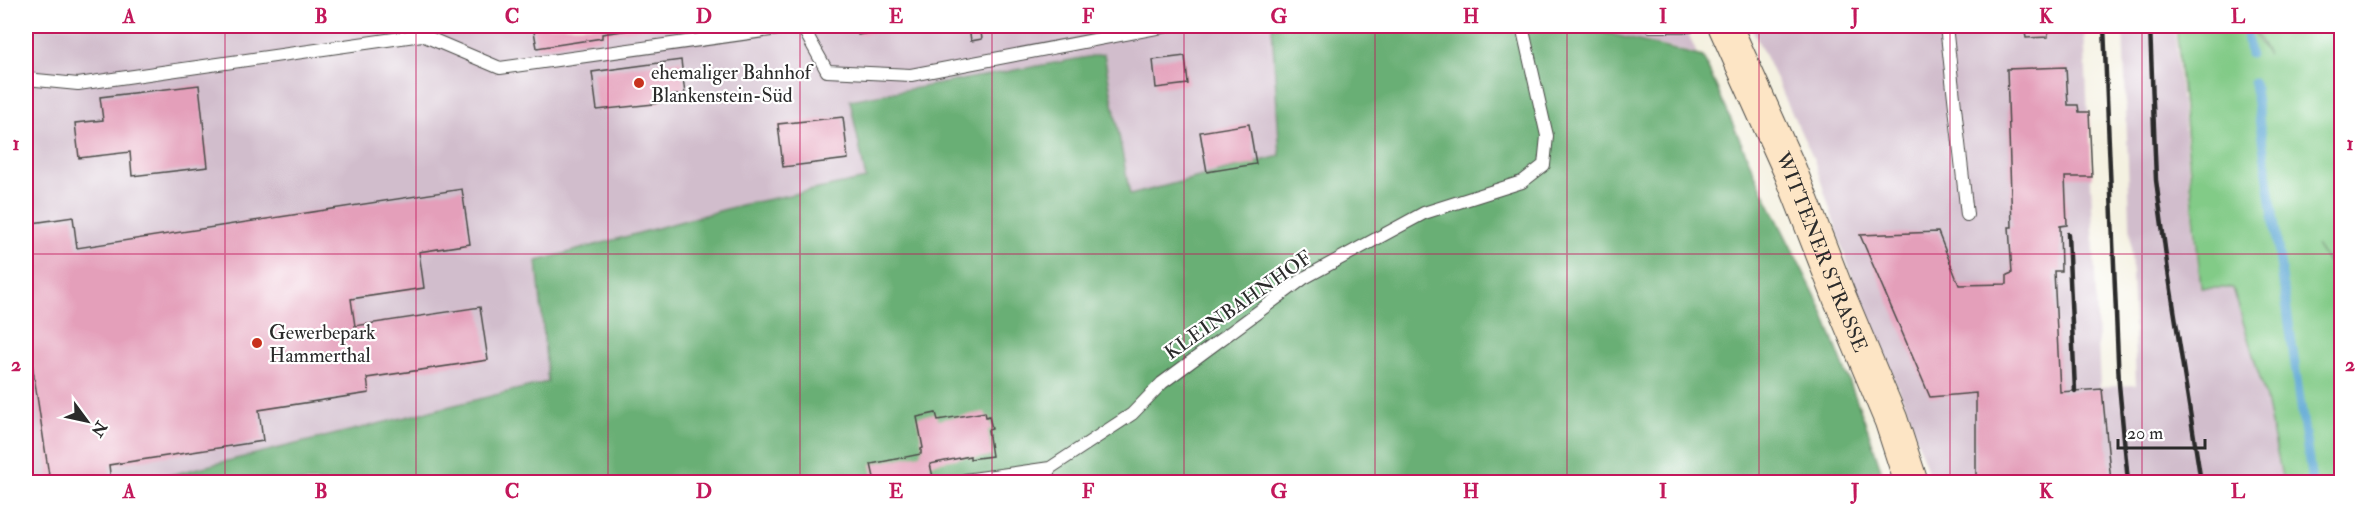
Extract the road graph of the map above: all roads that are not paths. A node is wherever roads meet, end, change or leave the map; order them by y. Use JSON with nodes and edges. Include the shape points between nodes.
{"nodes":[{"id":1,"x":801,"y":26,"type":"edge"},
{"id":2,"x":1167,"y":26,"type":"edge"},
{"id":3,"x":1522,"y":26,"type":"edge"},
{"id":4,"x":1651,"y":26,"type":"edge"},
{"id":5,"x":1690,"y":26,"type":"edge"},
{"id":6,"x":1725,"y":26,"type":"edge"},
{"id":7,"x":1946,"y":26,"type":"edge"},
{"id":8,"x":26,"y":79,"type":"edge"},
{"id":9,"x":1967,"y":214,"type":"dead end"},
{"id":10,"x":1050,"y":468,"type":"junction"},
{"id":11,"x":965,"y":480,"type":"dead end"},
{"id":12,"x":1043,"y":483,"type":"edge"},
{"id":13,"x":1911,"y":483,"type":"edge"}],
"edges":[{"from":1,"to":2,"type":"lane","via":[[827,71],[911,75]]},
{"from":1,"to":8,"type":"lane","via":[[500,68],[422,34],[78,84]]},
{"from":3,"to":10,"type":"lane","name":"KLEINBAHNHOF","via":[[1547,136],[1544,165],[1522,182],[1424,213],[1304,278],[1162,383],[1132,414]]},
{"from":4,"to":5,"type":"lane"},
{"from":6,"to":13,"type":"main road","name":"WITTENER STRASSE","via":[[1791,173],[1891,420]]},
{"from":7,"to":9,"type":"lane"},
{"from":10,"to":11,"type":"lane","name":"KLEINBAHNHOF"},
{"from":10,"to":12,"type":"lane"}]}
